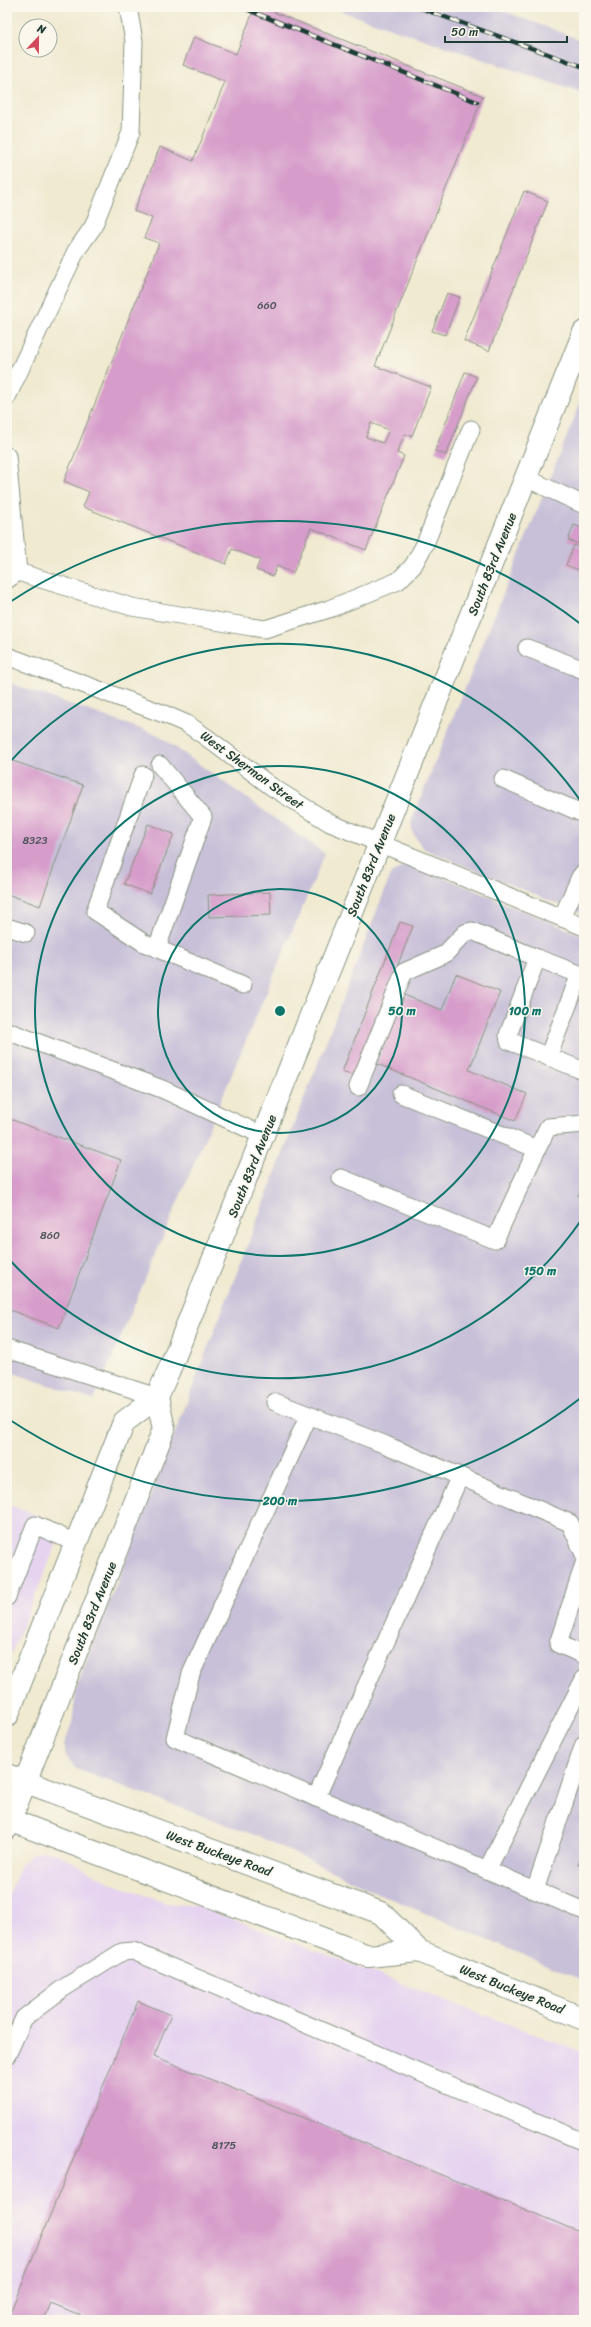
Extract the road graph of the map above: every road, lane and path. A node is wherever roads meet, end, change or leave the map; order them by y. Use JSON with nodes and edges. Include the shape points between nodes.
{"nodes":[{"id":1,"x":128,"y":7,"type":"edge"},
{"id":2,"x":584,"y":332,"type":"edge"},
{"id":3,"x":7,"y":397,"type":"edge"},
{"id":4,"x":471,"y":429,"type":"dead end"},
{"id":5,"x":7,"y":456,"type":"edge"},
{"id":6,"x":526,"y":478,"type":"junction"},
{"id":7,"x":584,"y":505,"type":"edge"},
{"id":8,"x":13,"y":576,"type":"edge"},
{"id":9,"x":527,"y":648,"type":"dead end"},
{"id":10,"x":7,"y":656,"type":"edge"},
{"id":11,"x":584,"y":670,"type":"edge"},
{"id":12,"x":160,"y":765,"type":"dead end"},
{"id":13,"x":143,"y":775,"type":"dead end"},
{"id":14,"x":503,"y":779,"type":"dead end"},
{"id":15,"x":584,"y":814,"type":"edge"},
{"id":16,"x":380,"y":844,"type":"junction"},
{"id":17,"x":584,"y":872,"type":"edge"},
{"id":18,"x":562,"y":918,"type":"junction"},
{"id":19,"x":7,"y":927,"type":"edge"},
{"id":20,"x":584,"y":927,"type":"edge"},
{"id":21,"x":26,"y":933,"type":"dead end"},
{"id":22,"x":157,"y":948,"type":"junction"},
{"id":23,"x":537,"y":958,"type":"junction"},
{"id":24,"x":582,"y":975,"type":"edge"},
{"id":25,"x":243,"y":985,"type":"dead end"},
{"id":26,"x":7,"y":1031,"type":"edge"},
{"id":27,"x":548,"y":1057,"type":"junction"},
{"id":28,"x":584,"y":1071,"type":"edge"},
{"id":29,"x":358,"y":1087,"type":"dead end"},
{"id":30,"x":401,"y":1094,"type":"dead end"},
{"id":31,"x":584,"y":1124,"type":"edge"},
{"id":32,"x":264,"y":1136,"type":"junction"},
{"id":33,"x":537,"y":1149,"type":"junction"},
{"id":34,"x":341,"y":1178,"type":"dead end"},
{"id":35,"x":7,"y":1349,"type":"edge"},
{"id":36,"x":157,"y":1397,"type":"junction"},
{"id":37,"x":275,"y":1402,"type":"dead end"},
{"id":38,"x":309,"y":1415,"type":"junction"},
{"id":39,"x":460,"y":1476,"type":"junction"},
{"id":40,"x":76,"y":1543,"type":"junction"},
{"id":41,"x":584,"y":1554,"type":"edge"},
{"id":42,"x":584,"y":1564,"type":"edge"},
{"id":43,"x":7,"y":1597,"type":"edge"},
{"id":44,"x":584,"y":1655,"type":"edge"},
{"id":45,"x":584,"y":1679,"type":"edge"},
{"id":46,"x":7,"y":1716,"type":"edge"},
{"id":47,"x":584,"y":1744,"type":"edge"},
{"id":48,"x":16,"y":1778,"type":"edge"},
{"id":49,"x":316,"y":1798,"type":"junction"},
{"id":50,"x":8,"y":1823,"type":"edge"},
{"id":51,"x":487,"y":1870,"type":"junction"},
{"id":52,"x":535,"y":1890,"type":"junction"},
{"id":53,"x":584,"y":1911,"type":"edge"},
{"id":54,"x":419,"y":1951,"type":"junction"},
{"id":55,"x":584,"y":2019,"type":"edge"},
{"id":56,"x":7,"y":2055,"type":"edge"},
{"id":57,"x":584,"y":2142,"type":"edge"}],
"edges":[{"from":1,"to":3,"type":"street","via":[[134,42],[131,132],[93,227],[76,251]]},
{"from":2,"to":6,"type":"main road","name":"South 83rd Avenue"},
{"from":4,"to":8,"type":"street","via":[[425,544],[413,566],[398,581],[329,609],[265,629],[132,607]]},
{"from":5,"to":8,"type":"street"},
{"from":6,"to":7,"type":"street"},
{"from":6,"to":16,"type":"main road","name":"South 83rd Avenue"},
{"from":9,"to":11,"type":"street"},
{"from":10,"to":16,"type":"street","name":"West Sherman Street","via":[[187,724],[302,807],[330,823]]},
{"from":12,"to":22,"type":"street","via":[[203,817]]},
{"from":13,"to":22,"type":"street","via":[[95,910],[144,943]]},
{"from":14,"to":15,"type":"street"},
{"from":16,"to":18,"type":"street","name":"West Sherman Street"},
{"from":16,"to":32,"type":"main road","name":"South 83rd Avenue"},
{"from":17,"to":18,"type":"street"},
{"from":18,"to":20,"type":"street","name":"West Sherman Street"},
{"from":19,"to":21,"type":"street"},
{"from":22,"to":25,"type":"street"},
{"from":23,"to":24,"type":"street"},
{"from":23,"to":27,"type":"street","via":[[508,1038]]},
{"from":23,"to":29,"type":"street","via":[[472,931],[465,933],[445,954],[404,972]]},
{"from":24,"to":27,"type":"street"},
{"from":26,"to":32,"type":"street","via":[[162,1089]]},
{"from":27,"to":28,"type":"street"},
{"from":30,"to":33,"type":"street"},
{"from":31,"to":33,"type":"street","via":[[548,1127]]},
{"from":32,"to":36,"type":"main road","name":"South 83rd Avenue"},
{"from":33,"to":34,"type":"street","via":[[495,1240]]},
{"from":35,"to":36,"type":"street"},
{"from":36,"to":40,"type":"main road","via":[[124,1422]]},
{"from":36,"to":48,"type":"main road","name":"South 83rd Avenue","via":[[164,1429]]},
{"from":37,"to":38,"type":"street"},
{"from":38,"to":39,"type":"street"},
{"from":38,"to":49,"type":"street","via":[[191,1674],[175,1738]]},
{"from":39,"to":41,"type":"street","via":[[570,1523]]},
{"from":39,"to":49,"type":"street"},
{"from":40,"to":43,"type":"street","via":[[35,1525]]},
{"from":40,"to":46,"type":"main road"},
{"from":42,"to":44,"type":"street","via":[[558,1644]]},
{"from":45,"to":51,"type":"street"},
{"from":47,"to":52,"type":"street"},
{"from":48,"to":50,"type":"main road","name":"South 83rd Avenue"},
{"from":48,"to":54,"type":"main road","name":"West Buckeye Road","via":[[381,1913]]},
{"from":49,"to":51,"type":"street"},
{"from":50,"to":54,"type":"main road","name":"West Buckeye Road","via":[[368,1956]]},
{"from":51,"to":52,"type":"street"},
{"from":52,"to":53,"type":"street"},
{"from":54,"to":55,"type":"main road","name":"West Buckeye Road"},
{"from":56,"to":57,"type":"street","via":[[21,2022],[28,2014],[62,1989],[122,1952],[133,1951]]}]}
